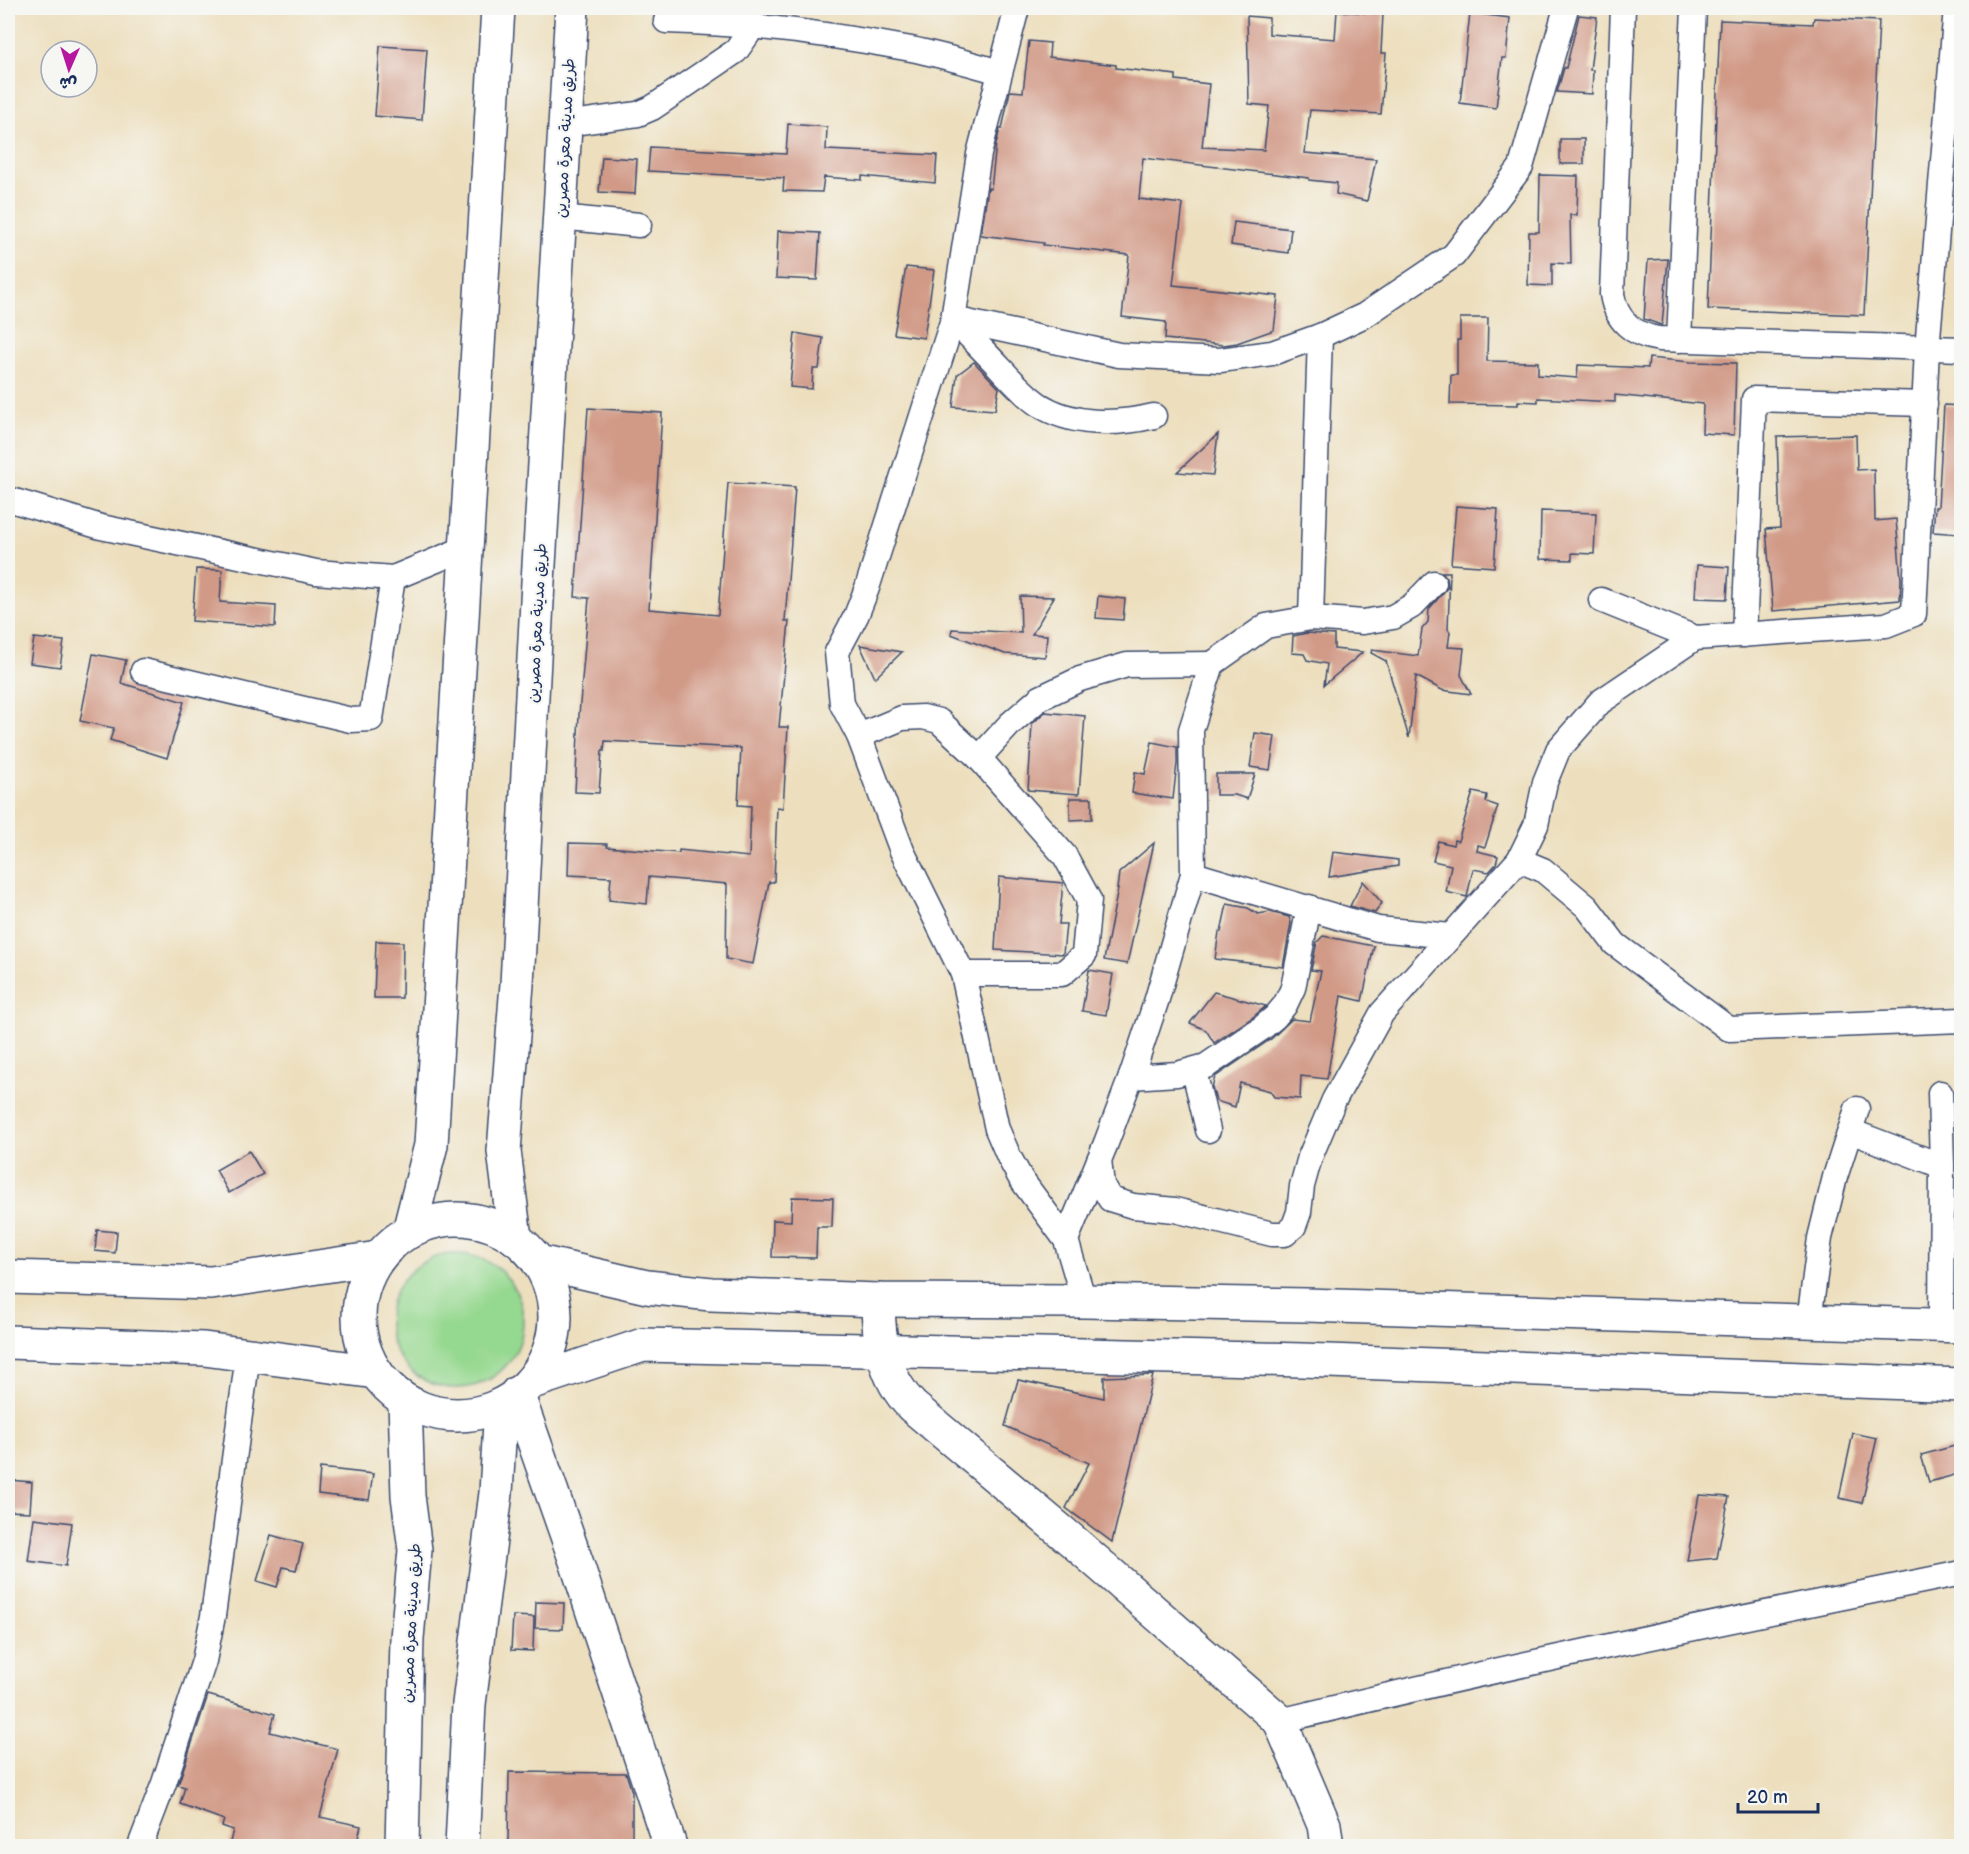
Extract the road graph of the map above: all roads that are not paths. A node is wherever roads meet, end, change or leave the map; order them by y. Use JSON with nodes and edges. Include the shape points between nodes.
{"nodes":[{"id":1,"x":498,"y":8,"type":"edge"},
{"id":2,"x":572,"y":8,"type":"edge"},
{"id":3,"x":1017,"y":8,"type":"edge"},
{"id":4,"x":1566,"y":8,"type":"edge"},
{"id":5,"x":1623,"y":8,"type":"edge"},
{"id":6,"x":1694,"y":8,"type":"edge"},
{"id":7,"x":1956,"y":8,"type":"edge"},
{"id":8,"x":666,"y":21,"type":"dead end"},
{"id":9,"x":749,"y":25,"type":"junction"},
{"id":10,"x":1000,"y":72,"type":"junction"},
{"id":11,"x":1955,"y":103,"type":"edge"},
{"id":12,"x":565,"y":124,"type":"junction"},
{"id":13,"x":560,"y":217,"type":"junction"},
{"id":14,"x":639,"y":225,"type":"dead end"},
{"id":15,"x":953,"y":319,"type":"junction"},
{"id":16,"x":1320,"y":336,"type":"junction"},
{"id":17,"x":1679,"y":340,"type":"junction"},
{"id":18,"x":1927,"y":349,"type":"junction"},
{"id":19,"x":1962,"y":349,"type":"edge"},
{"id":20,"x":1925,"y":404,"type":"junction"},
{"id":21,"x":1154,"y":416,"type":"dead end"},
{"id":22,"x":8,"y":498,"type":"edge"},
{"id":23,"x":468,"y":547,"type":"junction"},
{"id":24,"x":393,"y":578,"type":"junction"},
{"id":25,"x":1434,"y":583,"type":"dead end"},
{"id":26,"x":1600,"y":600,"type":"dead end"},
{"id":27,"x":1311,"y":618,"type":"junction"},
{"id":28,"x":1744,"y":635,"type":"junction"},
{"id":29,"x":1695,"y":638,"type":"junction"},
{"id":30,"x":1212,"y":664,"type":"junction"},
{"id":31,"x":143,"y":671,"type":"dead end"},
{"id":32,"x":859,"y":736,"type":"junction"},
{"id":33,"x":979,"y":758,"type":"junction"},
{"id":34,"x":1518,"y":860,"type":"junction"},
{"id":35,"x":1193,"y":874,"type":"junction"},
{"id":36,"x":1309,"y":907,"type":"junction"},
{"id":37,"x":1450,"y":936,"type":"junction"},
{"id":38,"x":963,"y":974,"type":"junction"},
{"id":39,"x":1962,"y":1020,"type":"edge"},
{"id":40,"x":1194,"y":1071,"type":"junction"},
{"id":41,"x":1131,"y":1077,"type":"junction"},
{"id":42,"x":1940,"y":1093,"type":"dead end"},
{"id":43,"x":1857,"y":1108,"type":"dead end"},
{"id":44,"x":1208,"y":1130,"type":"dead end"},
{"id":45,"x":1850,"y":1131,"type":"junction"},
{"id":46,"x":1099,"y":1160,"type":"junction"},
{"id":47,"x":1942,"y":1166,"type":"junction"},
{"id":48,"x":409,"y":1232,"type":"junction"},
{"id":49,"x":515,"y":1238,"type":"junction"},
{"id":50,"x":1066,"y":1240,"type":"junction"},
{"id":51,"x":378,"y":1258,"type":"junction"},
{"id":52,"x":539,"y":1262,"type":"junction"},
{"id":53,"x":8,"y":1277,"type":"edge"},
{"id":54,"x":878,"y":1300,"type":"junction"},
{"id":55,"x":1084,"y":1300,"type":"junction"},
{"id":56,"x":1809,"y":1321,"type":"junction"},
{"id":57,"x":1951,"y":1326,"type":"edge"},
{"id":58,"x":8,"y":1342,"type":"edge"},
{"id":59,"x":882,"y":1350,"type":"junction"},
{"id":60,"x":248,"y":1355,"type":"junction"},
{"id":61,"x":376,"y":1372,"type":"junction"},
{"id":62,"x":1962,"y":1385,"type":"edge"},
{"id":63,"x":517,"y":1393,"type":"junction"},
{"id":64,"x":405,"y":1401,"type":"junction"},
{"id":65,"x":1962,"y":1573,"type":"edge"},
{"id":66,"x":1280,"y":1721,"type":"junction"},
{"id":67,"x":140,"y":1846,"type":"edge"},
{"id":68,"x":402,"y":1846,"type":"edge"},
{"id":69,"x":462,"y":1846,"type":"edge"},
{"id":70,"x":670,"y":1846,"type":"edge"},
{"id":71,"x":1328,"y":1846,"type":"edge"}],
"edges":[{"from":1,"to":23,"type":"main road"},
{"from":2,"to":12,"type":"main road","name":"طريق مدينة معرة مصرين"},
{"from":3,"to":10,"type":"street"},
{"from":4,"to":16,"type":"street","via":[[1521,167],[1454,255],[1365,315]]},
{"from":5,"to":17,"type":"street","via":[[1612,294],[1623,322],[1633,331],[1646,337]]},
{"from":6,"to":17,"type":"street"},
{"from":7,"to":11,"type":"street"},
{"from":8,"to":9,"type":"street"},
{"from":9,"to":10,"type":"street","via":[[913,50]]},
{"from":9,"to":12,"type":"street","via":[[748,34],[736,51],[652,108],[638,114]]},
{"from":10,"to":15,"type":"street","via":[[979,154]]},
{"from":11,"to":18,"type":"street"},
{"from":12,"to":13,"type":"main road","name":"طريق مدينة معرة مصرين"},
{"from":13,"to":14,"type":"street"},
{"from":13,"to":49,"type":"main road","name":"طريق مدينة معرة مصرين","via":[[518,972],[504,1151]]},
{"from":15,"to":16,"type":"street","via":[[1119,355],[1220,360],[1272,353]]},
{"from":15,"to":21,"type":"street","via":[[1023,393],[1052,411],[1095,422],[1135,421]]},
{"from":15,"to":32,"type":"street","via":[[867,588],[837,652],[842,704]]},
{"from":16,"to":27,"type":"street"},
{"from":17,"to":18,"type":"street"},
{"from":18,"to":19,"type":"street"},
{"from":18,"to":20,"type":"street"},
{"from":20,"to":28,"type":"street","via":[[1914,614],[1886,625]]},
{"from":20,"to":28,"type":"street","via":[[1754,399]]},
{"from":22,"to":24,"type":"street","via":[[101,527],[207,550],[316,572]]},
{"from":23,"to":24,"type":"street"},
{"from":23,"to":48,"type":"main road","via":[[431,1145]]},
{"from":24,"to":31,"type":"street","via":[[371,719],[351,720]]},
{"from":25,"to":27,"type":"street","via":[[1412,606],[1393,617],[1363,622]]},
{"from":26,"to":29,"type":"street"},
{"from":27,"to":30,"type":"street","via":[[1266,626]]},
{"from":28,"to":29,"type":"street"},
{"from":29,"to":34,"type":"street","via":[[1600,702],[1558,750],[1545,782],[1536,825]]},
{"from":30,"to":33,"type":"street","via":[[1127,665],[1080,679],[1040,698],[1010,723]]},
{"from":30,"to":35,"type":"street","via":[[1191,730]]},
{"from":32,"to":33,"type":"street","via":[[902,718],[923,717],[939,721]]},
{"from":32,"to":38,"type":"street","via":[[902,850]]},
{"from":33,"to":38,"type":"street","via":[[1065,856],[1089,900],[1084,955],[1062,974]]},
{"from":34,"to":37,"type":"street"},
{"from":34,"to":39,"type":"street","via":[[1543,870],[1587,907],[1615,945],[1729,1029]]},
{"from":35,"to":36,"type":"street"},
{"from":35,"to":41,"type":"street"},
{"from":36,"to":37,"type":"street","via":[[1378,929]]},
{"from":36,"to":40,"type":"street","via":[[1293,988],[1285,1005],[1262,1028]]},
{"from":37,"to":46,"type":"street","via":[[1382,1013],[1334,1100],[1310,1157],[1297,1220],[1285,1234],[1175,1210],[1133,1206],[1110,1198],[1102,1185]]},
{"from":38,"to":50,"type":"street","via":[[997,1129],[1021,1179]]},
{"from":40,"to":41,"type":"street"},
{"from":40,"to":44,"type":"street"},
{"from":41,"to":46,"type":"street"},
{"from":42,"to":47,"type":"street"},
{"from":43,"to":45,"type":"street"},
{"from":45,"to":47,"type":"street"},
{"from":45,"to":56,"type":"street","via":[[1820,1238]]},
{"from":46,"to":50,"type":"street"},
{"from":47,"to":57,"type":"street"},
{"from":48,"to":49,"type":"main road","via":[[435,1221],[463,1219],[490,1225]]},
{"from":48,"to":51,"type":"main road"},
{"from":49,"to":52,"type":"main road"},
{"from":50,"to":55,"type":"street"},
{"from":51,"to":53,"type":"main road","via":[[211,1283]]},
{"from":51,"to":61,"type":"main road","via":[[364,1285],[359,1315],[363,1345]]},
{"from":52,"to":54,"type":"main road","via":[[647,1287],[711,1294]]},
{"from":52,"to":63,"type":"main road","via":[[553,1293],[555,1327],[546,1359]]},
{"from":54,"to":55,"type":"main road"},
{"from":54,"to":59,"type":"main road"},
{"from":55,"to":56,"type":"main road"},
{"from":56,"to":57,"type":"main road"},
{"from":58,"to":60,"type":"main road","via":[[204,1349]]},
{"from":59,"to":62,"type":"main road","via":[[1325,1361]]},
{"from":59,"to":63,"type":"main road","via":[[643,1345]]},
{"from":59,"to":66,"type":"main road","via":[[891,1378],[912,1406]]},
{"from":60,"to":61,"type":"main road"},
{"from":60,"to":67,"type":"street","via":[[204,1661]]},
{"from":61,"to":64,"type":"main road"},
{"from":63,"to":64,"type":"main road","via":[[483,1412],[456,1415],[430,1411]]},
{"from":63,"to":69,"type":"main road","via":[[496,1493],[469,1704]]},
{"from":63,"to":70,"type":"main road"},
{"from":64,"to":68,"type":"main road","name":"طريق مدينة معرة مصرين","via":[[408,1496],[415,1550],[407,1638]]},
{"from":65,"to":66,"type":"street","via":[[1655,1635]]},
{"from":66,"to":71,"type":"main road","via":[[1324,1825]]}]}
